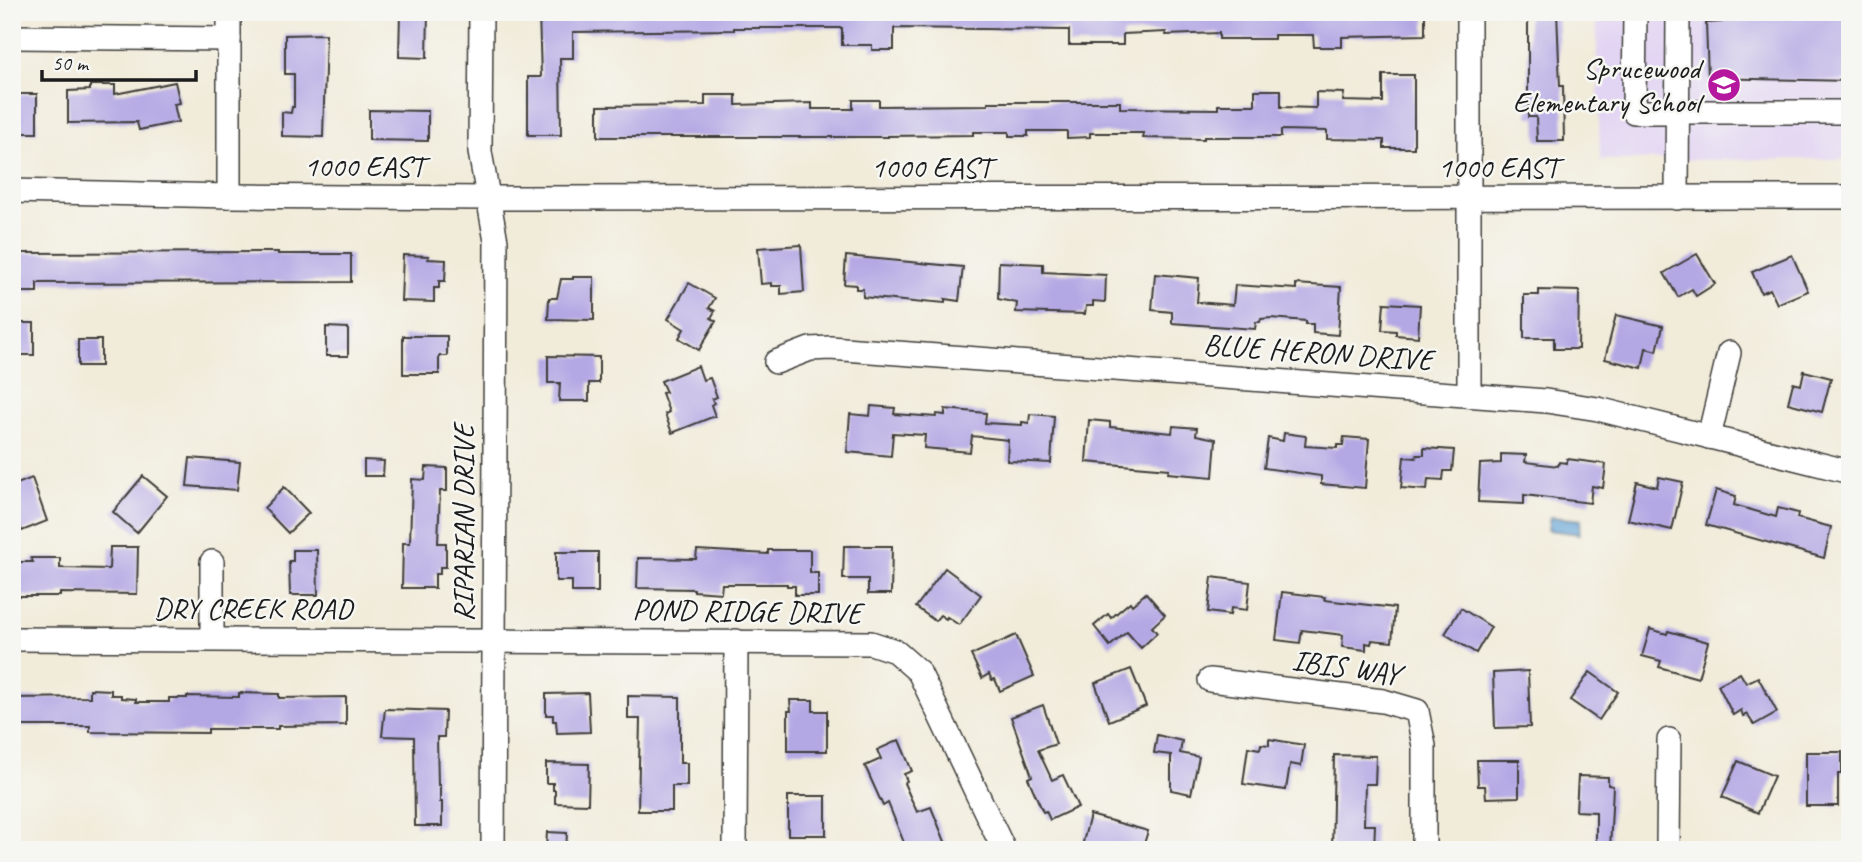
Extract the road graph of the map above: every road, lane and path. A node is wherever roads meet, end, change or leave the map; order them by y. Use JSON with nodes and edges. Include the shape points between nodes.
{"nodes":[{"id":1,"x":229,"y":12,"type":"edge"},
{"id":2,"x":481,"y":12,"type":"edge"},
{"id":3,"x":1469,"y":12,"type":"edge"},
{"id":4,"x":1635,"y":12,"type":"edge"},
{"id":5,"x":1678,"y":12,"type":"edge"},
{"id":6,"x":12,"y":37,"type":"edge"},
{"id":7,"x":229,"y":39,"type":"junction"},
{"id":8,"x":1677,"y":112,"type":"junction"},
{"id":9,"x":1850,"y":112,"type":"edge"},
{"id":10,"x":12,"y":191,"type":"edge"},
{"id":11,"x":229,"y":196,"type":"junction"},
{"id":12,"x":1850,"y":197,"type":"edge"},
{"id":13,"x":488,"y":198,"type":"junction"},
{"id":14,"x":1470,"y":198,"type":"junction"},
{"id":15,"x":1677,"y":198,"type":"junction"},
{"id":16,"x":1729,"y":353,"type":"dead end"},
{"id":17,"x":775,"y":362,"type":"dead end"},
{"id":18,"x":1469,"y":395,"type":"junction"},
{"id":19,"x":1709,"y":437,"type":"junction"},
{"id":20,"x":1850,"y":472,"type":"edge"},
{"id":21,"x":212,"y":562,"type":"dead end"},
{"id":22,"x":12,"y":639,"type":"edge"},
{"id":23,"x":212,"y":639,"type":"junction"},
{"id":24,"x":494,"y":640,"type":"junction"},
{"id":25,"x":736,"y":641,"type":"junction"},
{"id":26,"x":1210,"y":680,"type":"dead end"},
{"id":27,"x":1669,"y":740,"type":"dead end"},
{"id":28,"x":494,"y":850,"type":"edge"},
{"id":29,"x":736,"y":850,"type":"edge"},
{"id":30,"x":1003,"y":850,"type":"edge"},
{"id":31,"x":1424,"y":850,"type":"edge"},
{"id":32,"x":1668,"y":850,"type":"edge"}],
"edges":[{"from":1,"to":7,"type":"street"},
{"from":2,"to":13,"type":"street","name":"RIPARIAN DRIVE","via":[[480,152]]},
{"from":3,"to":14,"type":"street"},
{"from":4,"to":8,"type":"street","via":[[1634,112]]},
{"from":5,"to":8,"type":"street"},
{"from":6,"to":7,"type":"street"},
{"from":7,"to":11,"type":"street"},
{"from":8,"to":9,"type":"street"},
{"from":8,"to":15,"type":"street"},
{"from":10,"to":11,"type":"street","name":"1000 EAST"},
{"from":11,"to":13,"type":"street","name":"1000 EAST"},
{"from":12,"to":15,"type":"street","name":"1000 EAST"},
{"from":13,"to":14,"type":"street","name":"1000 EAST"},
{"from":13,"to":24,"type":"street","name":"RIPARIAN DRIVE","via":[[496,241]]},
{"from":14,"to":15,"type":"street","name":"1000 EAST"},
{"from":14,"to":18,"type":"street"},
{"from":16,"to":19,"type":"street"},
{"from":17,"to":18,"type":"street","name":"BLUE HERON DRIVE","via":[[810,349],[830,348]]},
{"from":18,"to":19,"type":"street","name":"BLUE HERON DRIVE","via":[[1572,404]]},
{"from":19,"to":20,"type":"street","name":"BLUE HERON DRIVE"},
{"from":21,"to":23,"type":"street"},
{"from":22,"to":23,"type":"street","name":"DRY CREEK ROAD"},
{"from":23,"to":24,"type":"street","name":"DRY CREEK ROAD"},
{"from":24,"to":25,"type":"street","name":"POND RIDGE DRIVE"},
{"from":24,"to":28,"type":"street","name":"RIPARIAN DRIVE"},
{"from":25,"to":29,"type":"street"},
{"from":25,"to":30,"type":"street","name":"POND RIDGE DRIVE","via":[[871,643],[905,658],[928,689]]},
{"from":26,"to":31,"type":"street","name":"IBIS WAY","via":[[1383,701],[1417,711],[1424,746]]},
{"from":27,"to":32,"type":"street"}]}
